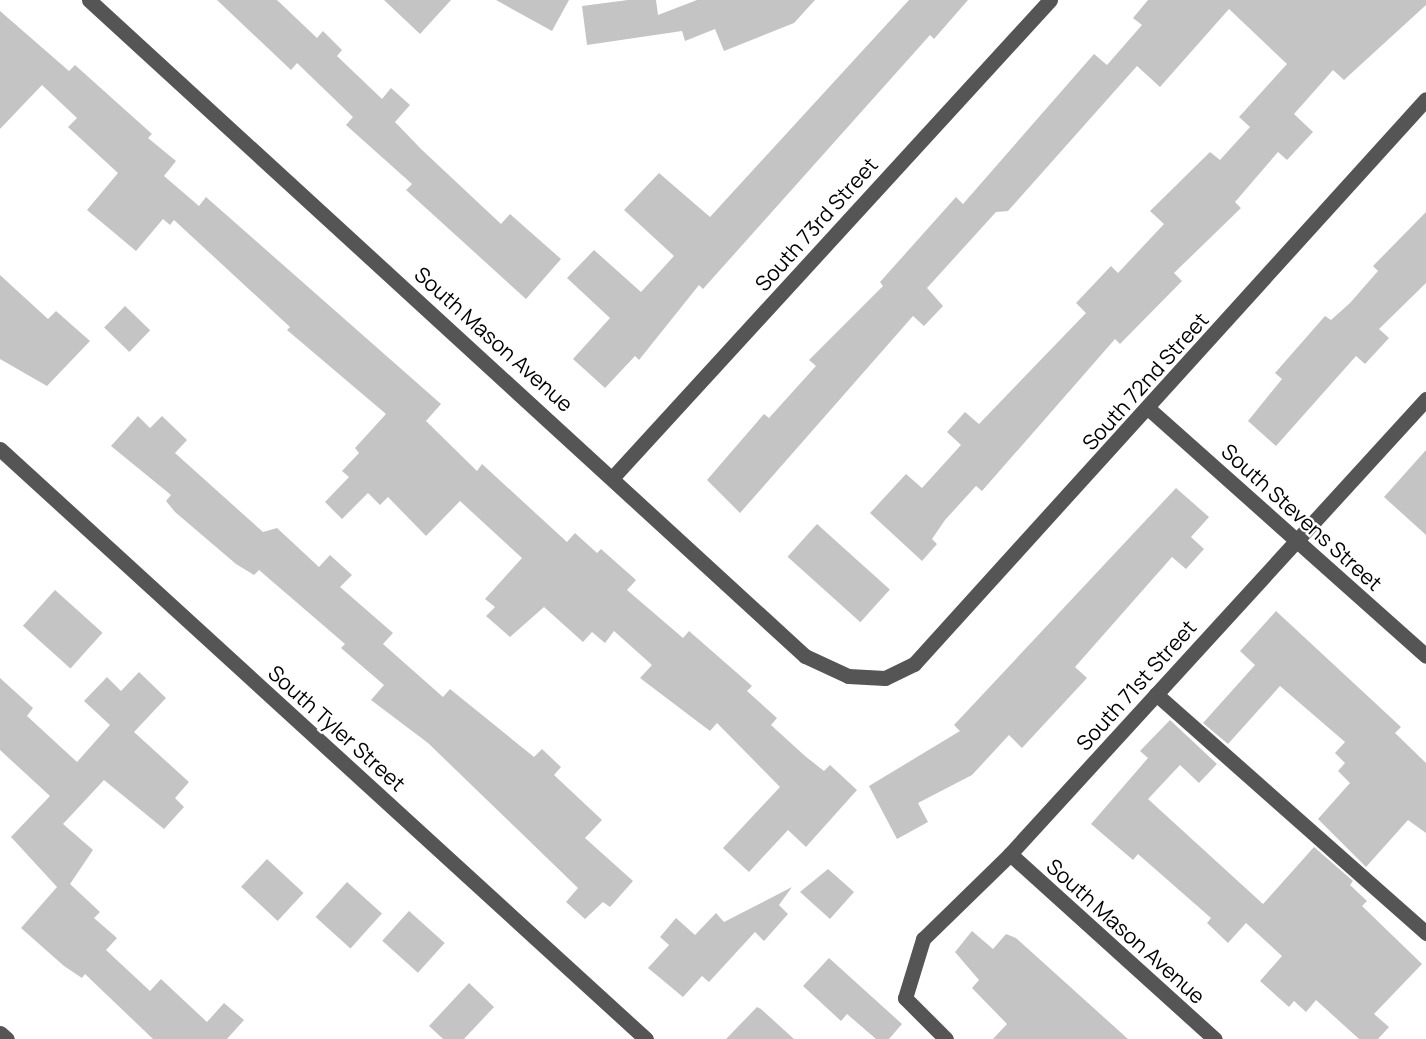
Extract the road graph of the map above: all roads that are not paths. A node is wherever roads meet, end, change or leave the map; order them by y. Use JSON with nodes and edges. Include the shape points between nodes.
{"nodes":[{"id":1,"x":89,"y":0,"type":"edge"},
{"id":2,"x":1050,"y":0,"type":"edge"},
{"id":3,"x":1426,"y":99,"type":"edge"},
{"id":4,"x":1426,"y":399,"type":"edge"},
{"id":5,"x":1149,"y":409,"type":"junction"},
{"id":6,"x":0,"y":449,"type":"edge"},
{"id":7,"x":613,"y":477,"type":"junction"},
{"id":8,"x":1297,"y":540,"type":"junction"},
{"id":9,"x":1426,"y":656,"type":"edge"},
{"id":10,"x":885,"y":678,"type":"joint"},
{"id":11,"x":1156,"y":694,"type":"junction"},
{"id":12,"x":1010,"y":854,"type":"junction"},
{"id":13,"x":1426,"y":933,"type":"edge"},
{"id":14,"x":0,"y":1033,"type":"edge"},
{"id":15,"x":7,"y":1039,"type":"edge"},
{"id":16,"x":645,"y":1039,"type":"edge"},
{"id":17,"x":946,"y":1039,"type":"edge"},
{"id":18,"x":1215,"y":1039,"type":"edge"}],
"edges":[{"from":1,"to":7,"type":"street","name":"South Mason Avenue"},
{"from":2,"to":7,"type":"street","name":"South 73rd Street"},
{"from":3,"to":5,"type":"street","name":"South 72nd Street"},
{"from":4,"to":8,"type":"street","name":"South 71st Street"},
{"from":5,"to":8,"type":"street","name":"South Stevens Street"},
{"from":5,"to":10,"type":"street","name":"South 72nd Street","via":[[914,664]]},
{"from":6,"to":16,"type":"street","name":"South Tyler Street"},
{"from":7,"to":10,"type":"street","name":"South Mason Avenue","via":[[805,656],[848,676]]},
{"from":8,"to":9,"type":"street","name":"South Stevens Street"},
{"from":8,"to":11,"type":"street","name":"South 71st Street"},
{"from":11,"to":12,"type":"street","name":"South 71st Street"},
{"from":11,"to":13,"type":"street"},
{"from":12,"to":17,"type":"street","name":"South 71st Street","via":[[923,939],[907,980],[905,998]]},
{"from":12,"to":18,"type":"street","name":"South Mason Avenue"},
{"from":14,"to":15,"type":"street"}]}
